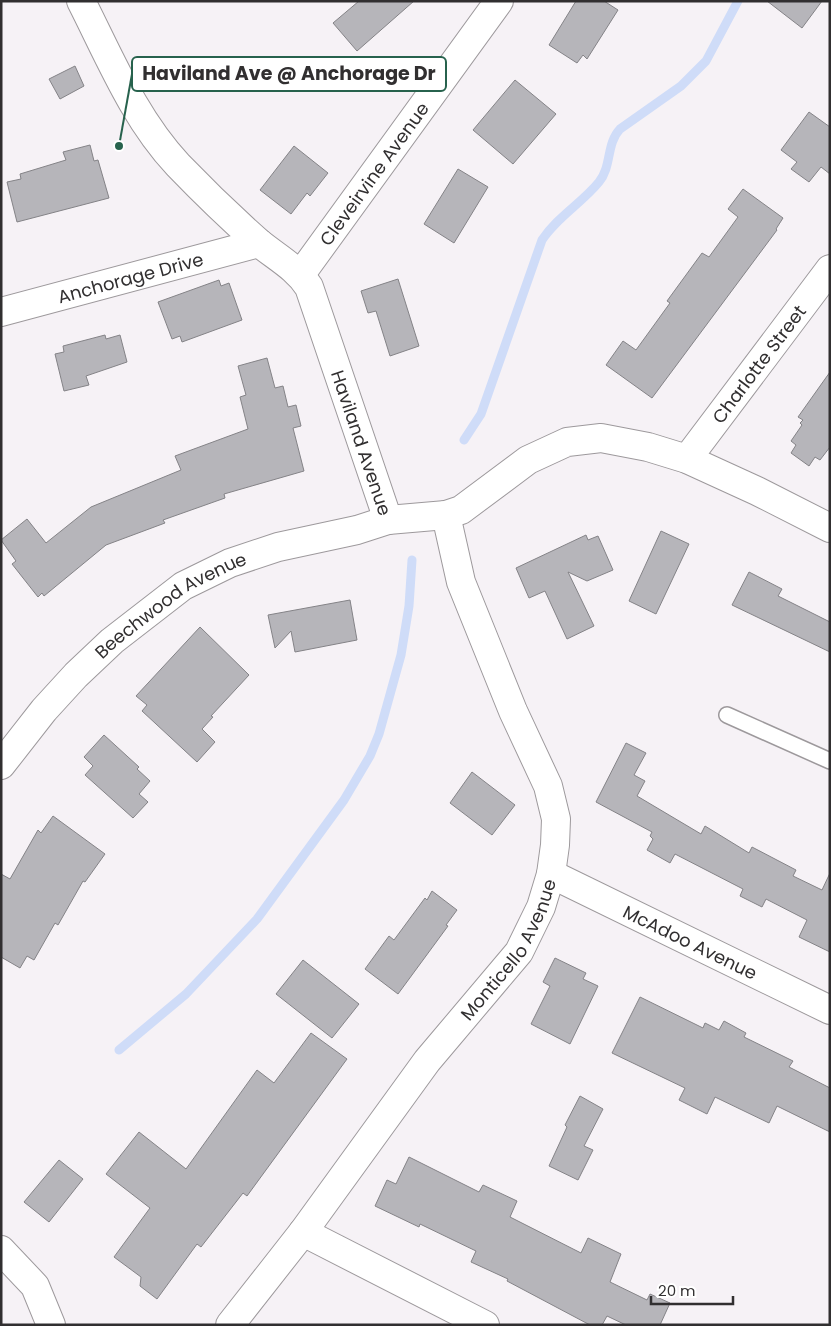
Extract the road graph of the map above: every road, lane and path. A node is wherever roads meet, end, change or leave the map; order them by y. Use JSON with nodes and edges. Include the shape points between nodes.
{"nodes":[{"id":1,"x":81,"y":1,"type":"edge"},
{"id":2,"x":496,"y":3,"type":"edge"},
{"id":3,"x":259,"y":242,"type":"junction"},
{"id":4,"x":830,"y":270,"type":"edge"},
{"id":5,"x":301,"y":274,"type":"junction"},
{"id":6,"x":1,"y":312,"type":"edge"},
{"id":7,"x":686,"y":459,"type":"junction"},
{"id":8,"x":446,"y":515,"type":"junction"},
{"id":9,"x":388,"y":520,"type":"junction"},
{"id":10,"x":830,"y":528,"type":"edge"},
{"id":11,"x":727,"y":715,"type":"dead end"},
{"id":12,"x":830,"y":761,"type":"edge"},
{"id":13,"x":1,"y":765,"type":"edge"},
{"id":14,"x":551,"y":874,"type":"junction"},
{"id":15,"x":830,"y":1010,"type":"edge"},
{"id":16,"x":303,"y":1232,"type":"junction"},
{"id":17,"x":1,"y":1250,"type":"edge"},
{"id":18,"x":51,"y":1325,"type":"edge"},
{"id":19,"x":230,"y":1325,"type":"edge"},
{"id":20,"x":485,"y":1325,"type":"edge"}],
"edges":[{"from":1,"to":3,"type":"street","name":"Haviland Avenue","via":[[141,118],[178,164]]},
{"from":2,"to":5,"type":"street","name":"Cleveirvine Avenue"},
{"from":3,"to":5,"type":"street","name":"Haviland Avenue"},
{"from":3,"to":6,"type":"street","name":"Anchorage Drive"},
{"from":4,"to":7,"type":"street","name":"Charlotte Street"},
{"from":5,"to":9,"type":"street","name":"Haviland Avenue","via":[[309,287]]},
{"from":7,"to":8,"type":"street","name":"Haviland Avenue","via":[[648,447],[601,438],[567,442],[528,460],[461,510]]},
{"from":7,"to":10,"type":"street","name":"Haviland Avenue","via":[[757,490]]},
{"from":8,"to":9,"type":"street","name":"Haviland Avenue"},
{"from":8,"to":14,"type":"street","name":"Monticello Avenue","via":[[461,582],[548,786],[556,819]]},
{"from":9,"to":13,"type":"street","name":"Beechwood Avenue","via":[[278,547],[230,563],[183,586],[112,641],[76,675]]},
{"from":11,"to":12,"type":"lane"},
{"from":14,"to":15,"type":"street","name":"McAdoo Avenue"},
{"from":14,"to":16,"type":"street","name":"Monticello Avenue","via":[[541,906],[519,952],[428,1062]]},
{"from":16,"to":19,"type":"street","name":"Monticello Avenue"},
{"from":16,"to":20,"type":"street"},
{"from":17,"to":18,"type":"street","via":[[35,1286]]}]}
